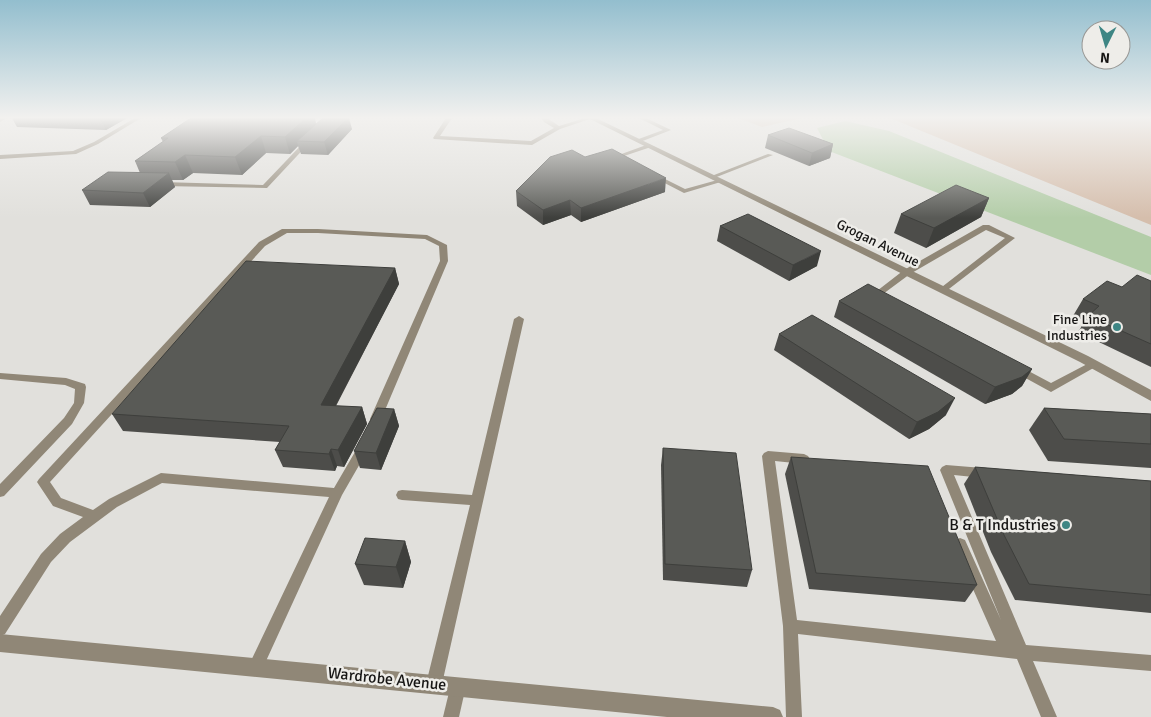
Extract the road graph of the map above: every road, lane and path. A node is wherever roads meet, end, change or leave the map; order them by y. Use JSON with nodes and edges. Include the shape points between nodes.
{"nodes":[{"id":1,"x":75,"y":151,"type":"edge"},
{"id":2,"x":299,"y":151,"type":"edge"},
{"id":3,"x":633,"y":151,"type":"edge"},
{"id":4,"x":660,"y":151,"type":"edge"},
{"id":5,"x":770,"y":155,"type":"dead end"},
{"id":6,"x":0,"y":157,"type":"edge"},
{"id":7,"x":636,"y":165,"type":"edge"},
{"id":8,"x":652,"y":174,"type":"edge"},
{"id":9,"x":717,"y":179,"type":"junction"},
{"id":10,"x":150,"y":183,"type":"edge"},
{"id":11,"x":907,"y":272,"type":"junction"},
{"id":12,"x":942,"y":290,"type":"junction"},
{"id":13,"x":894,"y":303,"type":"edge"},
{"id":14,"x":519,"y":319,"type":"dead end"},
{"id":15,"x":1008,"y":364,"type":"edge"},
{"id":16,"x":1093,"y":364,"type":"junction"},
{"id":17,"x":0,"y":376,"type":"edge"},
{"id":18,"x":1151,"y":396,"type":"edge"},
{"id":19,"x":817,"y":460,"type":"edge"},
{"id":20,"x":995,"y":474,"type":"edge"},
{"id":21,"x":0,"y":492,"type":"edge"},
{"id":22,"x":337,"y":492,"type":"junction"},
{"id":23,"x":402,"y":495,"type":"dead end"},
{"id":24,"x":477,"y":500,"type":"junction"},
{"id":25,"x":94,"y":516,"type":"junction"},
{"id":26,"x":954,"y":530,"type":"edge"},
{"id":27,"x":790,"y":626,"type":"junction"},
{"id":28,"x":0,"y":629,"type":"edge"},
{"id":29,"x":0,"y":643,"type":"edge"},
{"id":30,"x":1014,"y":651,"type":"junction"},
{"id":31,"x":1151,"y":663,"type":"edge"},
{"id":32,"x":256,"y":667,"type":"junction"},
{"id":33,"x":434,"y":684,"type":"junction"},
{"id":34,"x":458,"y":686,"type":"junction"},
{"id":35,"x":451,"y":717,"type":"edge"},
{"id":36,"x":773,"y":717,"type":"edge"},
{"id":37,"x":794,"y":717,"type":"edge"},
{"id":38,"x":1049,"y":717,"type":"edge"}],
"edges":[{"from":1,"to":6,"type":"lane"},
{"from":2,"to":10,"type":"lane","via":[[265,187]]},
{"from":3,"to":7,"type":"lane","via":[[620,156]]},
{"from":4,"to":9,"type":"street","name":"Grogan Avenue"},
{"from":5,"to":9,"type":"lane"},
{"from":8,"to":9,"type":"lane","via":[[684,192]]},
{"from":9,"to":11,"type":"street","name":"Grogan Avenue"},
{"from":11,"to":12,"type":"street","name":"Grogan Avenue"},
{"from":11,"to":12,"type":"lane","via":[[986,227],[1011,238]]},
{"from":11,"to":13,"type":"lane","via":[[876,294]]},
{"from":12,"to":16,"type":"street","name":"Grogan Avenue"},
{"from":14,"to":24,"type":"lane"},
{"from":15,"to":16,"type":"lane","via":[[1052,388]]},
{"from":16,"to":18,"type":"street","name":"Grogan Avenue"},
{"from":17,"to":21,"type":"lane","via":[[66,382],[81,387],[79,403],[68,421]]},
{"from":19,"to":27,"type":"lane","via":[[768,456]]},
{"from":20,"to":30,"type":"lane","via":[[946,470]]},
{"from":22,"to":25,"type":"lane","via":[[161,478]]},
{"from":22,"to":25,"type":"lane","via":[[369,438],[444,261],[443,246],[427,237],[284,231],[262,244],[43,482],[57,502]]},
{"from":22,"to":32,"type":"lane"},
{"from":23,"to":24,"type":"lane"},
{"from":24,"to":33,"type":"lane"},
{"from":25,"to":28,"type":"lane","via":[[65,538],[46,558]]},
{"from":26,"to":30,"type":"lane"},
{"from":27,"to":30,"type":"lane"},
{"from":27,"to":37,"type":"lane"},
{"from":29,"to":32,"type":"street","name":"Wardrobe Avenue"},
{"from":30,"to":31,"type":"lane"},
{"from":30,"to":38,"type":"lane"},
{"from":32,"to":33,"type":"street","name":"Wardrobe Avenue"},
{"from":33,"to":34,"type":"street","name":"Wardrobe Avenue"},
{"from":34,"to":35,"type":"lane"},
{"from":34,"to":36,"type":"street","name":"Wardrobe Avenue"}]}
